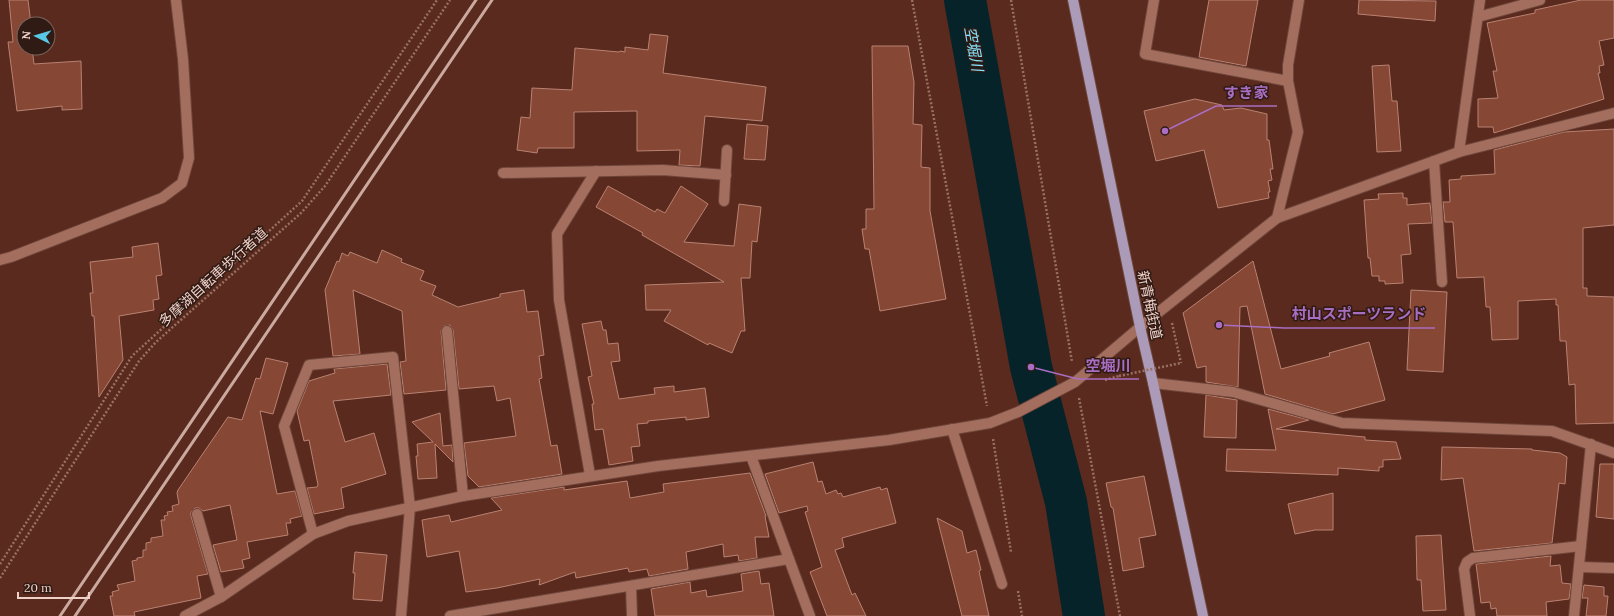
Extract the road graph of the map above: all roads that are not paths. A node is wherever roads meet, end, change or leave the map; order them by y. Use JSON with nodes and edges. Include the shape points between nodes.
{"nodes":[{"id":1,"x":176,"y":0,"type":"edge"},
{"id":2,"x":1073,"y":0,"type":"edge"},
{"id":3,"x":1154,"y":0,"type":"edge"},
{"id":4,"x":1300,"y":0,"type":"edge"},
{"id":5,"x":1480,"y":0,"type":"edge"},
{"id":6,"x":1540,"y":0,"type":"edge"},
{"id":7,"x":1478,"y":17,"type":"junction"},
{"id":8,"x":1288,"y":81,"type":"junction"},
{"id":9,"x":1614,"y":113,"type":"edge"},
{"id":10,"x":727,"y":150,"type":"dead end"},
{"id":11,"x":1459,"y":152,"type":"junction"},
{"id":12,"x":1434,"y":161,"type":"junction"},
{"id":13,"x":596,"y":171,"type":"junction"},
{"id":14,"x":503,"y":173,"type":"dead end"},
{"id":15,"x":726,"y":175,"type":"junction"},
{"id":16,"x":724,"y":201,"type":"dead end"},
{"id":17,"x":1277,"y":218,"type":"junction"},
{"id":18,"x":0,"y":260,"type":"edge"},
{"id":19,"x":1442,"y":282,"type":"dead end"},
{"id":20,"x":1140,"y":327,"type":"junction"},
{"id":21,"x":447,"y":331,"type":"dead end"},
{"id":22,"x":1153,"y":383,"type":"junction"},
{"id":23,"x":952,"y":429,"type":"junction"},
{"id":24,"x":1591,"y":444,"type":"junction"},
{"id":25,"x":1614,"y":453,"type":"edge"},
{"id":26,"x":751,"y":456,"type":"junction"},
{"id":27,"x":590,"y":475,"type":"junction"},
{"id":28,"x":463,"y":496,"type":"junction"},
{"id":29,"x":410,"y":507,"type":"junction"},
{"id":30,"x":197,"y":514,"type":"dead end"},
{"id":31,"x":313,"y":534,"type":"junction"},
{"id":32,"x":1581,"y":546,"type":"junction"},
{"id":33,"x":790,"y":560,"type":"junction"},
{"id":34,"x":1580,"y":567,"type":"junction"},
{"id":35,"x":1614,"y":568,"type":"edge"},
{"id":36,"x":1002,"y":584,"type":"dead end"},
{"id":37,"x":630,"y":586,"type":"junction"},
{"id":38,"x":221,"y":597,"type":"junction"},
{"id":39,"x":519,"y":605,"type":"junction"},
{"id":40,"x":185,"y":616,"type":"edge"},
{"id":41,"x":401,"y":616,"type":"edge"},
{"id":42,"x":450,"y":616,"type":"edge"},
{"id":43,"x":518,"y":616,"type":"edge"},
{"id":44,"x":632,"y":616,"type":"edge"},
{"id":45,"x":810,"y":616,"type":"edge"},
{"id":46,"x":1203,"y":616,"type":"edge"},
{"id":47,"x":1470,"y":616,"type":"edge"},
{"id":48,"x":1574,"y":616,"type":"edge"}],
"edges":[{"from":1,"to":18,"type":"street","via":[[183,59],[189,158],[182,183],[162,198]]},
{"from":2,"to":20,"type":"main road","name":"新青梅街道"},
{"from":3,"to":8,"type":"street","via":[[1145,54]]},
{"from":4,"to":8,"type":"street","via":[[1291,40]]},
{"from":5,"to":7,"type":"street"},
{"from":6,"to":7,"type":"street"},
{"from":7,"to":11,"type":"street"},
{"from":8,"to":17,"type":"street","via":[[1298,132]]},
{"from":9,"to":11,"type":"street"},
{"from":10,"to":15,"type":"street"},
{"from":11,"to":12,"type":"street"},
{"from":12,"to":17,"type":"street"},
{"from":12,"to":19,"type":"street"},
{"from":13,"to":14,"type":"street"},
{"from":13,"to":15,"type":"street","via":[[663,170]]},
{"from":13,"to":27,"type":"street","via":[[557,234],[559,300]]},
{"from":15,"to":16,"type":"street"},
{"from":17,"to":20,"type":"street"},
{"from":20,"to":22,"type":"main road","name":"新青梅街道"},
{"from":20,"to":23,"type":"street","via":[[1075,382],[1018,412],[990,423]]},
{"from":21,"to":28,"type":"street"},
{"from":22,"to":24,"type":"street","via":[[1234,392],[1342,423],[1552,431]]},
{"from":22,"to":46,"type":"main road","name":"新青梅街道"},
{"from":23,"to":26,"type":"street","via":[[889,440]]},
{"from":23,"to":36,"type":"street"},
{"from":24,"to":25,"type":"street"},
{"from":24,"to":32,"type":"street"},
{"from":26,"to":27,"type":"street"},
{"from":26,"to":33,"type":"street"},
{"from":27,"to":28,"type":"street"},
{"from":28,"to":29,"type":"street"},
{"from":29,"to":31,"type":"street","via":[[348,521]]},
{"from":29,"to":31,"type":"street","via":[[393,357],[309,365],[284,426]]},
{"from":29,"to":41,"type":"street"},
{"from":30,"to":38,"type":"street"},
{"from":31,"to":38,"type":"street"},
{"from":32,"to":34,"type":"street"},
{"from":32,"to":47,"type":"street","via":[[1473,558],[1467,562],[1464,569]]},
{"from":33,"to":37,"type":"street"},
{"from":33,"to":45,"type":"street"},
{"from":34,"to":35,"type":"street"},
{"from":34,"to":48,"type":"street"},
{"from":37,"to":39,"type":"street"},
{"from":37,"to":44,"type":"street"},
{"from":38,"to":40,"type":"street"},
{"from":39,"to":42,"type":"street"},
{"from":39,"to":43,"type":"street"}]}
